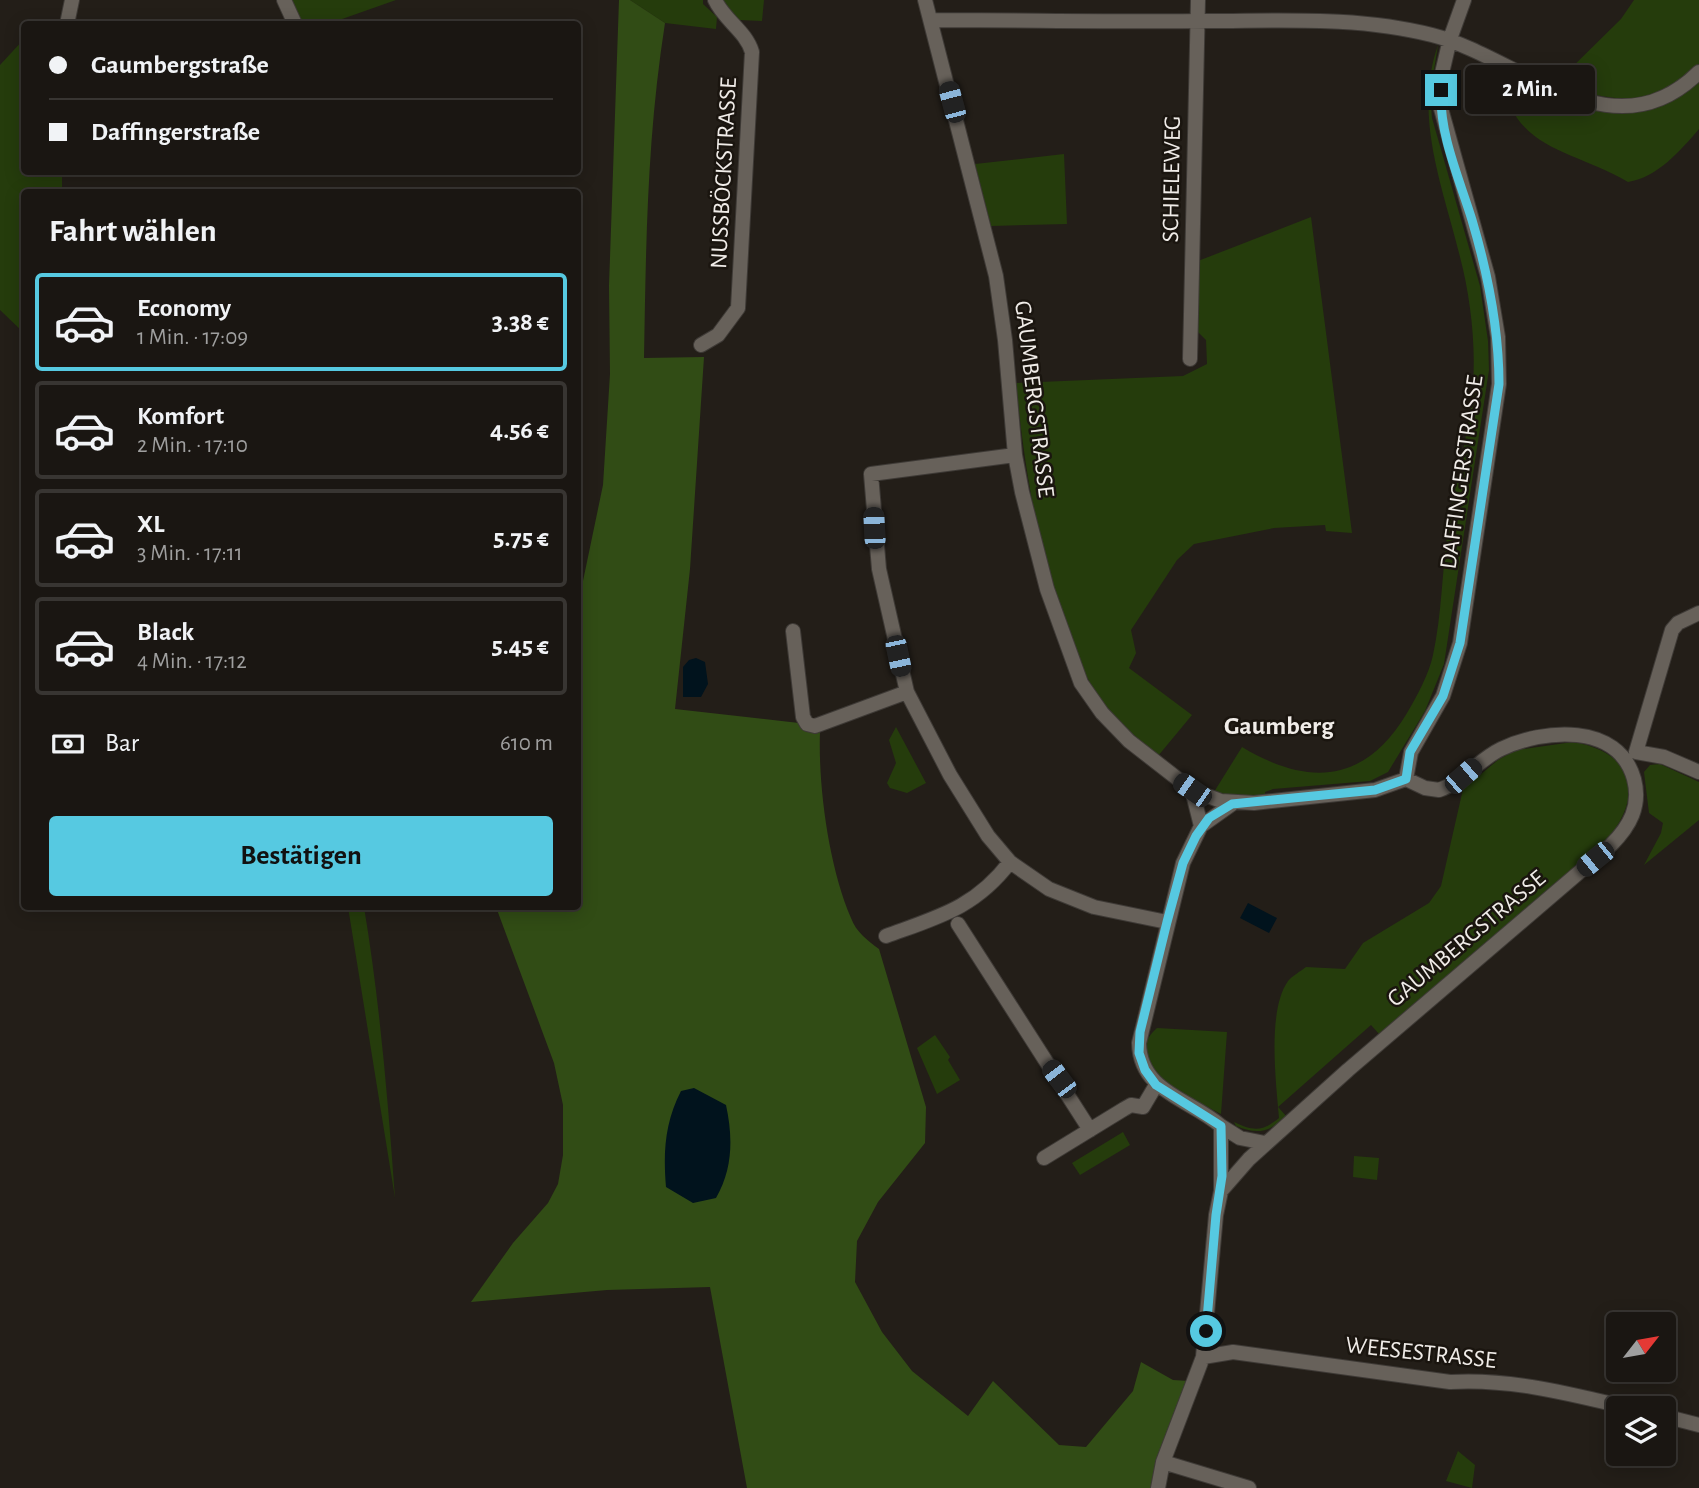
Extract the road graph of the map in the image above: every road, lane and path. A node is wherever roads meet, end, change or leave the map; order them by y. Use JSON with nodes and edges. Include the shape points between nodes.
{"nodes":[{"id":1,"x":72,"y":0,"type":"edge"},
{"id":2,"x":284,"y":0,"type":"edge"},
{"id":3,"x":715,"y":0,"type":"edge"},
{"id":4,"x":925,"y":0,"type":"edge"},
{"id":5,"x":1198,"y":0,"type":"edge"},
{"id":6,"x":1464,"y":0,"type":"edge"},
{"id":7,"x":931,"y":20,"type":"junction"},
{"id":8,"x":68,"y":21,"type":"edge"},
{"id":9,"x":294,"y":21,"type":"edge"},
{"id":10,"x":1198,"y":21,"type":"junction"},
{"id":11,"x":1450,"y":39,"type":"junction"},
{"id":12,"x":1699,"y":72,"type":"edge"},
{"id":13,"x":701,"y":345,"type":"dead end"},
{"id":14,"x":1190,"y":359,"type":"dead end"},
{"id":15,"x":1014,"y":455,"type":"junction"},
{"id":16,"x":1699,"y":613,"type":"edge"},
{"id":17,"x":793,"y":631,"type":"dead end"},
{"id":18,"x":907,"y":692,"type":"junction"},
{"id":19,"x":1631,"y":755,"type":"junction"},
{"id":20,"x":1699,"y":772,"type":"edge"},
{"id":21,"x":1406,"y":779,"type":"junction"},
{"id":22,"x":1192,"y":790,"type":"junction"},
{"id":23,"x":1232,"y":804,"type":"junction"},
{"id":24,"x":1201,"y":826,"type":"junction"},
{"id":25,"x":1010,"y":862,"type":"junction"},
{"id":26,"x":1167,"y":922,"type":"junction"},
{"id":27,"x":958,"y":924,"type":"dead end"},
{"id":28,"x":886,"y":936,"type":"dead end"},
{"id":29,"x":1156,"y":1085,"type":"junction"},
{"id":30,"x":1221,"y":1126,"type":"junction"},
{"id":31,"x":1090,"y":1130,"type":"junction"},
{"id":32,"x":1265,"y":1143,"type":"junction"},
{"id":33,"x":1044,"y":1158,"type":"dead end"},
{"id":34,"x":1221,"y":1191,"type":"junction"},
{"id":35,"x":1203,"y":1357,"type":"junction"},
{"id":36,"x":1606,"y":1402,"type":"edge"},
{"id":37,"x":1676,"y":1419,"type":"edge"},
{"id":38,"x":1699,"y":1425,"type":"edge"},
{"id":39,"x":1163,"y":1461,"type":"junction"},
{"id":40,"x":1158,"y":1488,"type":"edge"},
{"id":41,"x":1249,"y":1488,"type":"edge"}],
"edges":[{"from":1,"to":8,"type":"street"},
{"from":2,"to":9,"type":"street"},
{"from":3,"to":13,"type":"street","name":"NUSSBÖCKSTRASSE","via":[[752,52],[738,308],[718,335]]},
{"from":4,"to":7,"type":"street","name":"GAUMBERGSTRASSE"},
{"from":5,"to":10,"type":"street","name":"SCHIELEWEG"},
{"from":6,"to":11,"type":"street","name":"DAFFINGERSTRASSE"},
{"from":7,"to":10,"type":"street"},
{"from":7,"to":15,"type":"street","name":"GAUMBERGSTRASSE","via":[[996,276]]},
{"from":10,"to":11,"type":"street","via":[[1365,24]]},
{"from":10,"to":14,"type":"street","name":"SCHIELEWEG"},
{"from":11,"to":12,"type":"street","via":[[1567,96],[1598,104],[1648,102],[1673,92]]},
{"from":11,"to":21,"type":"street","name":"DAFFINGERSTRASSE","via":[[1440,105],[1490,287],[1499,384],[1460,643],[1443,696],[1410,752]]},
{"from":15,"to":18,"type":"street","via":[[871,474],[879,569]]},
{"from":15,"to":22,"type":"street","name":"GAUMBERGSTRASSE","via":[[1039,562],[1081,683],[1129,741]]},
{"from":16,"to":19,"type":"street","via":[[1678,622],[1672,630]]},
{"from":17,"to":18,"type":"street","via":[[807,724],[815,726]]},
{"from":18,"to":25,"type":"street","via":[[950,775]]},
{"from":19,"to":20,"type":"street","via":[[1664,757]]},
{"from":19,"to":21,"type":"street","via":[[1590,737],[1562,734],[1499,750],[1439,790]]},
{"from":19,"to":32,"type":"street","name":"GAUMBERGSTRASSE","via":[[1635,807],[1611,845]]},
{"from":21,"to":23,"type":"street","name":"GAUMBERGSTRASSE","via":[[1375,790]]},
{"from":22,"to":23,"type":"street","name":"GAUMBERGSTRASSE"},
{"from":22,"to":24,"type":"street"},
{"from":23,"to":24,"type":"street"},
{"from":24,"to":26,"type":"street","via":[[1183,863]]},
{"from":25,"to":26,"type":"street","via":[[1074,901]]},
{"from":25,"to":28,"type":"street","via":[[963,907]]},
{"from":26,"to":29,"type":"street","via":[[1139,1043],[1141,1062]]},
{"from":27,"to":31,"type":"street"},
{"from":29,"to":30,"type":"street"},
{"from":29,"to":31,"type":"street","via":[[1143,1107],[1131,1105]]},
{"from":30,"to":32,"type":"street","via":[[1240,1138]]},
{"from":30,"to":34,"type":"street"},
{"from":31,"to":33,"type":"street"},
{"from":32,"to":34,"type":"street","name":"GAUMBERGSTRASSE"},
{"from":34,"to":35,"type":"street"},
{"from":35,"to":36,"type":"street","name":"WEESESTRASSE","via":[[1233,1352],[1450,1382],[1479,1380]]},
{"from":35,"to":39,"type":"street"},
{"from":37,"to":38,"type":"street"},
{"from":39,"to":40,"type":"street"},
{"from":39,"to":41,"type":"street"}]}
